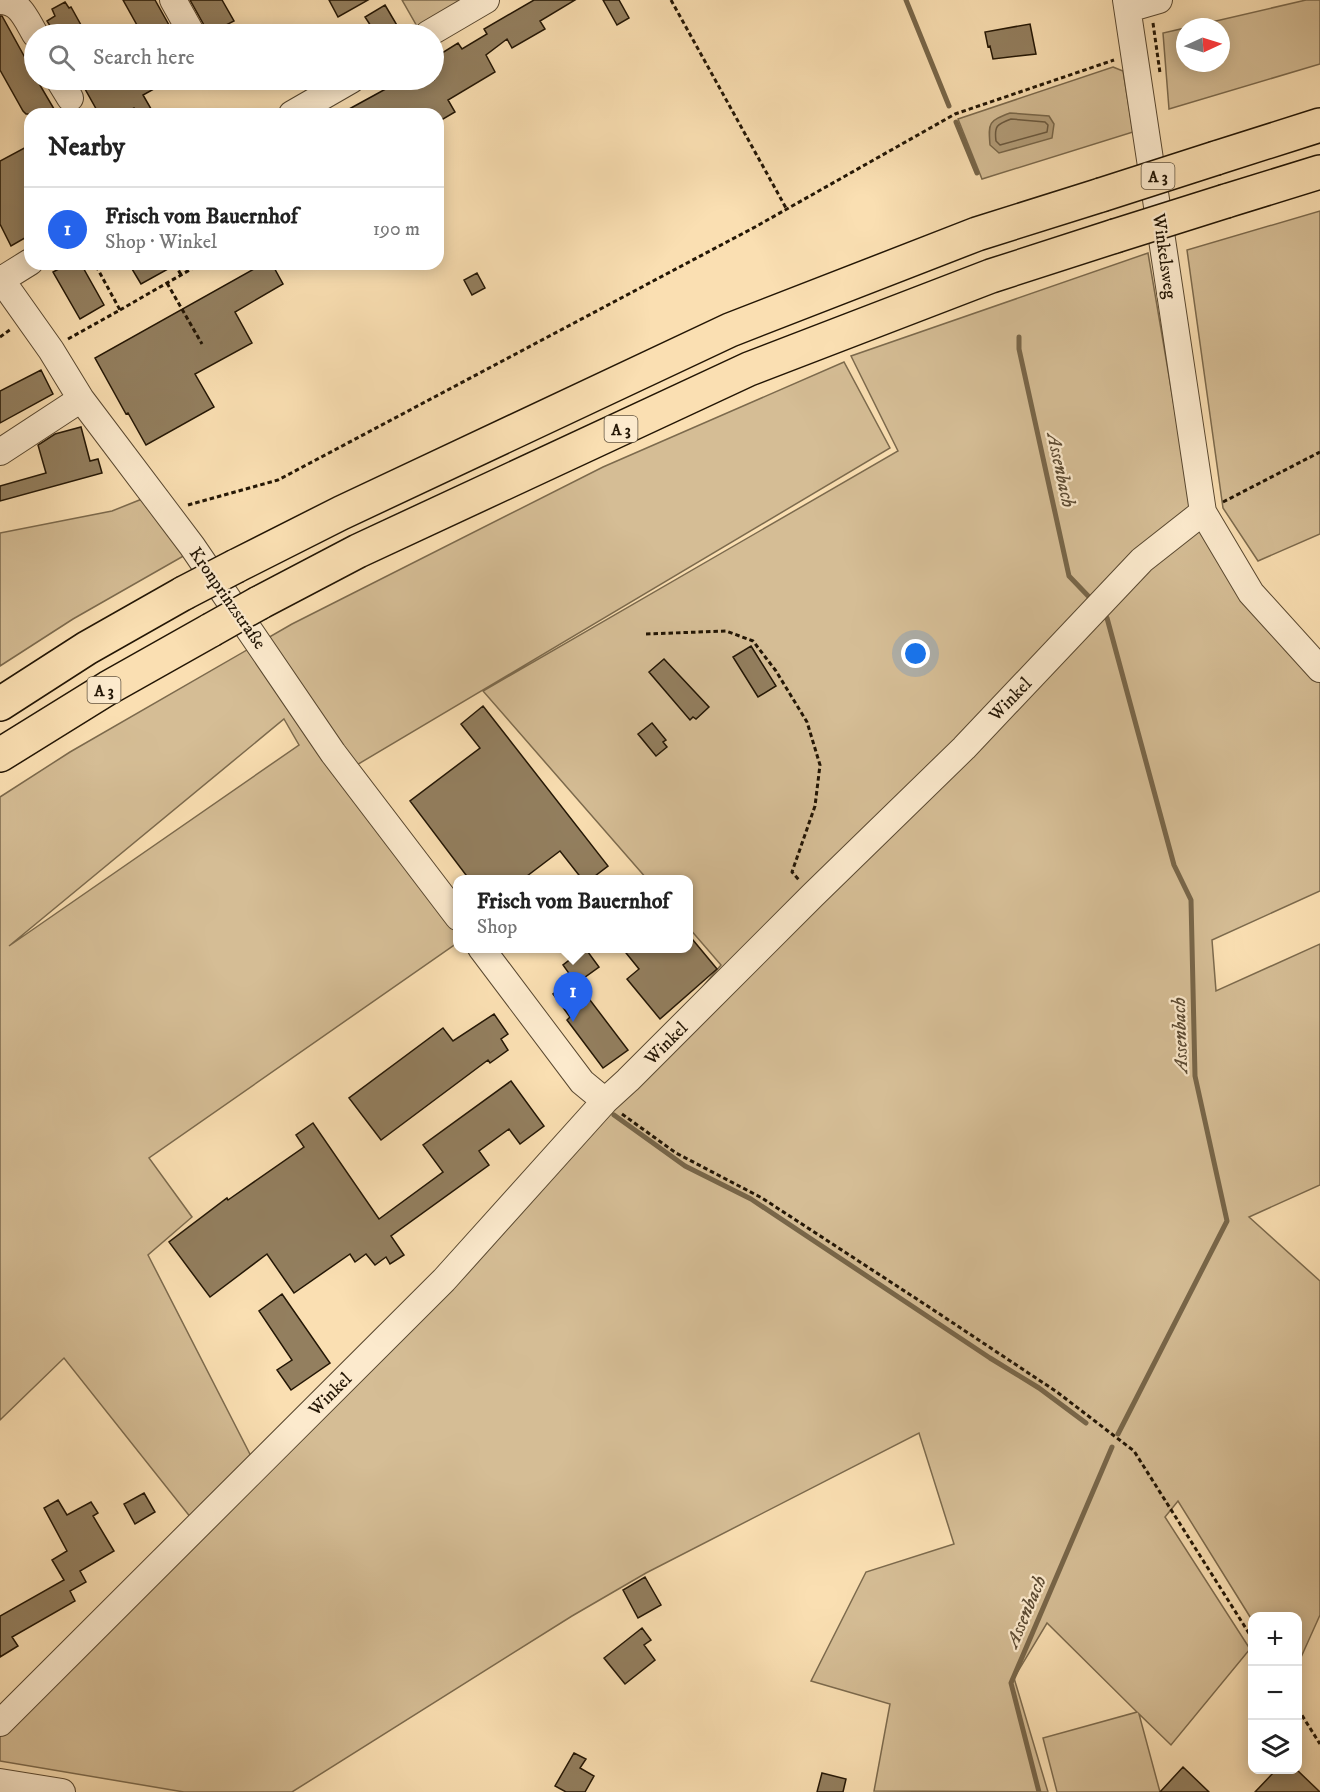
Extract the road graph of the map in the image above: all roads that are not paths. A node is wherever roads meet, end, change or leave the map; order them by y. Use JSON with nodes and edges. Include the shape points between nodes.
{"nodes":[{"id":1,"x":172,"y":0,"type":"edge"},
{"id":2,"x":486,"y":0,"type":"edge"},
{"id":3,"x":1159,"y":0,"type":"edge"},
{"id":4,"x":11,"y":2,"type":"edge"},
{"id":5,"x":1127,"y":4,"type":"edge"},
{"id":6,"x":29,"y":24,"type":"edge"},
{"id":7,"x":186,"y":24,"type":"edge"},
{"id":8,"x":444,"y":25,"type":"edge"},
{"id":9,"x":334,"y":90,"type":"edge"},
{"id":10,"x":302,"y":108,"type":"edge"},
{"id":11,"x":1320,"y":125,"type":"edge"},
{"id":12,"x":1320,"y":172,"type":"edge"},
{"id":13,"x":24,"y":266,"type":"edge"},
{"id":14,"x":1,"y":279,"type":"edge"},
{"id":15,"x":81,"y":399,"type":"junction"},
{"id":16,"x":0,"y":452,"type":"edge"},
{"id":17,"x":1203,"y":512,"type":"junction"},
{"id":18,"x":1320,"y":669,"type":"edge"},
{"id":19,"x":0,"y":704,"type":"edge"},
{"id":20,"x":0,"y":755,"type":"edge"},
{"id":21,"x":453,"y":910,"type":"edge"},
{"id":22,"x":485,"y":953,"type":"edge"},
{"id":23,"x":605,"y":1101,"type":"junction"},
{"id":24,"x":0,"y":1723,"type":"edge"},
{"id":25,"x":0,"y":1782,"type":"edge"},
{"id":26,"x":62,"y":1792,"type":"edge"}],
"edges":[{"from":1,"to":7,"type":"street"},
{"from":2,"to":8,"type":"street"},
{"from":3,"to":5,"type":"street"},
{"from":4,"to":6,"type":"street","via":[[21,9]]},
{"from":5,"to":17,"type":"street","name":"Winkelsweg"},
{"from":9,"to":10,"type":"street"},
{"from":11,"to":19,"type":"highway","number":"A 3","bridge":true,"via":[[977,234],[730,330],[236,566],[87,648]]},
{"from":12,"to":20,"type":"highway","number":"A 3","bridge":true,"via":[[991,276],[749,369],[358,551],[108,688]]},
{"from":13,"to":14,"type":"street"},
{"from":14,"to":15,"type":"street","name":"Kronprinzstraße"},
{"from":15,"to":16,"type":"street"},
{"from":15,"to":21,"type":"street","name":"Kronprinzstraße","via":[[192,546],[333,753]]},
{"from":17,"to":18,"type":"street","via":[[1251,593]]},
{"from":17,"to":23,"type":"street","name":"Winkel","via":[[1142,560],[964,748]]},
{"from":22,"to":23,"type":"street","via":[[582,1082]]},
{"from":23,"to":24,"type":"street","name":"Winkel","via":[[444,1280]]},
{"from":25,"to":26,"type":"street"}]}
